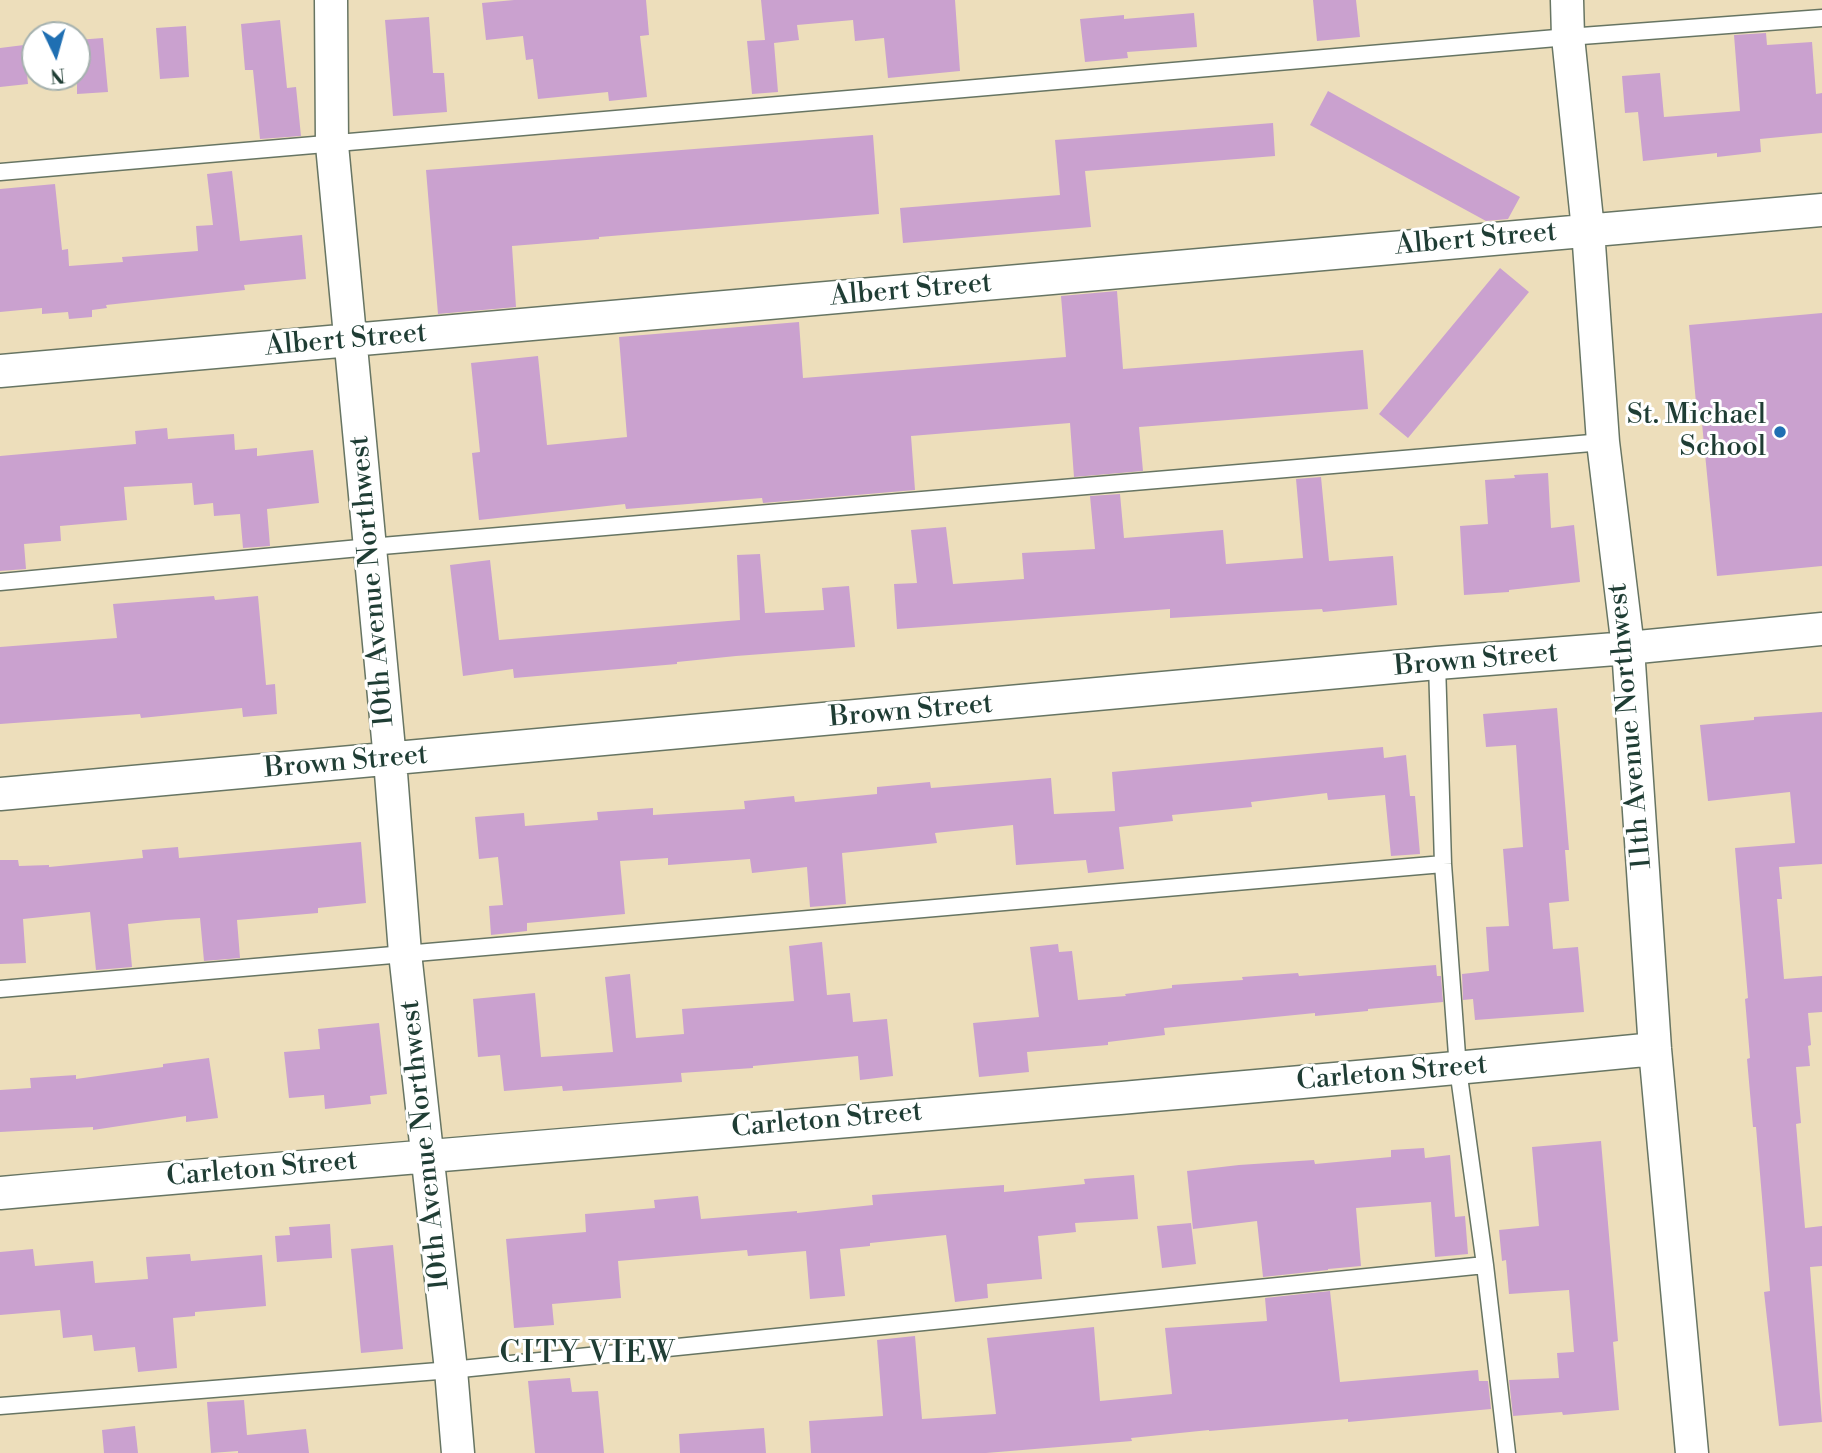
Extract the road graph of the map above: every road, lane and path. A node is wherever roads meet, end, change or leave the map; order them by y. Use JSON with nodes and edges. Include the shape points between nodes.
{"nodes":[{"id":1,"x":331,"y":0,"type":"edge"},
{"id":2,"x":1567,"y":0,"type":"edge"},
{"id":3,"x":1822,"y":18,"type":"edge"},
{"id":4,"x":1568,"y":37,"type":"junction"},
{"id":5,"x":331,"y":145,"type":"junction"},
{"id":6,"x":0,"y":172,"type":"edge"},
{"id":7,"x":1822,"y":210,"type":"edge"},
{"id":8,"x":1588,"y":230,"type":"junction"},
{"id":9,"x":351,"y":341,"type":"junction"},
{"id":10,"x":0,"y":372,"type":"edge"},
{"id":11,"x":1603,"y":442,"type":"junction"},
{"id":12,"x":370,"y":547,"type":"junction"},
{"id":13,"x":0,"y":582,"type":"edge"},
{"id":14,"x":1822,"y":629,"type":"edge"},
{"id":15,"x":1628,"y":648,"type":"junction"},
{"id":16,"x":1437,"y":663,"type":"junction"},
{"id":17,"x":390,"y":760,"type":"junction"},
{"id":18,"x":0,"y":794,"type":"edge"},
{"id":19,"x":1443,"y":864,"type":"junction"},
{"id":20,"x":405,"y":953,"type":"junction"},
{"id":21,"x":0,"y":989,"type":"edge"},
{"id":22,"x":1655,"y":1049,"type":"junction"},
{"id":23,"x":1458,"y":1069,"type":"junction"},
{"id":24,"x":428,"y":1155,"type":"junction"},
{"id":25,"x":0,"y":1193,"type":"edge"},
{"id":26,"x":1485,"y":1265,"type":"junction"},
{"id":27,"x":451,"y":1370,"type":"junction"},
{"id":28,"x":0,"y":1406,"type":"edge"},
{"id":29,"x":457,"y":1453,"type":"edge"},
{"id":30,"x":1507,"y":1453,"type":"edge"},
{"id":31,"x":1692,"y":1453,"type":"edge"}],
"edges":[{"from":1,"to":5,"type":"street","name":"10th Avenue Northwest"},
{"from":2,"to":4,"type":"street","name":"11th Avenue Northwest"},
{"from":3,"to":4,"type":"lane"},
{"from":4,"to":5,"type":"lane"},
{"from":4,"to":8,"type":"street","name":"11th Avenue Northwest"},
{"from":5,"to":6,"type":"lane"},
{"from":5,"to":9,"type":"street","name":"10th Avenue Northwest"},
{"from":7,"to":8,"type":"street","name":"Albert Street"},
{"from":8,"to":9,"type":"street","name":"Albert Street"},
{"from":8,"to":11,"type":"street","name":"11th Avenue Northwest"},
{"from":9,"to":10,"type":"street","name":"Albert Street"},
{"from":9,"to":12,"type":"street","name":"10th Avenue Northwest"},
{"from":11,"to":12,"type":"lane"},
{"from":11,"to":15,"type":"street","name":"11th Avenue Northwest"},
{"from":12,"to":13,"type":"lane"},
{"from":12,"to":17,"type":"street","name":"10th Avenue Northwest"},
{"from":14,"to":15,"type":"street","name":"Brown Street"},
{"from":15,"to":16,"type":"street","name":"Brown Street"},
{"from":15,"to":22,"type":"street","name":"11th Avenue Northwest"},
{"from":16,"to":17,"type":"street","name":"Brown Street"},
{"from":16,"to":19,"type":"lane"},
{"from":17,"to":18,"type":"street","name":"Brown Street"},
{"from":17,"to":20,"type":"street","name":"10th Avenue Northwest"},
{"from":19,"to":20,"type":"lane"},
{"from":19,"to":23,"type":"lane"},
{"from":20,"to":21,"type":"lane"},
{"from":20,"to":24,"type":"street","name":"10th Avenue Northwest"},
{"from":22,"to":23,"type":"street","name":"Carleton Street"},
{"from":22,"to":31,"type":"street","name":"11th Avenue Northwest"},
{"from":23,"to":24,"type":"street","name":"Carleton Street"},
{"from":23,"to":26,"type":"lane"},
{"from":24,"to":25,"type":"street","name":"Carleton Street"},
{"from":24,"to":27,"type":"street","name":"10th Avenue Northwest"},
{"from":26,"to":27,"type":"lane"},
{"from":26,"to":30,"type":"lane"},
{"from":27,"to":28,"type":"lane"},
{"from":27,"to":29,"type":"street","name":"10th Avenue Northwest"}]}
